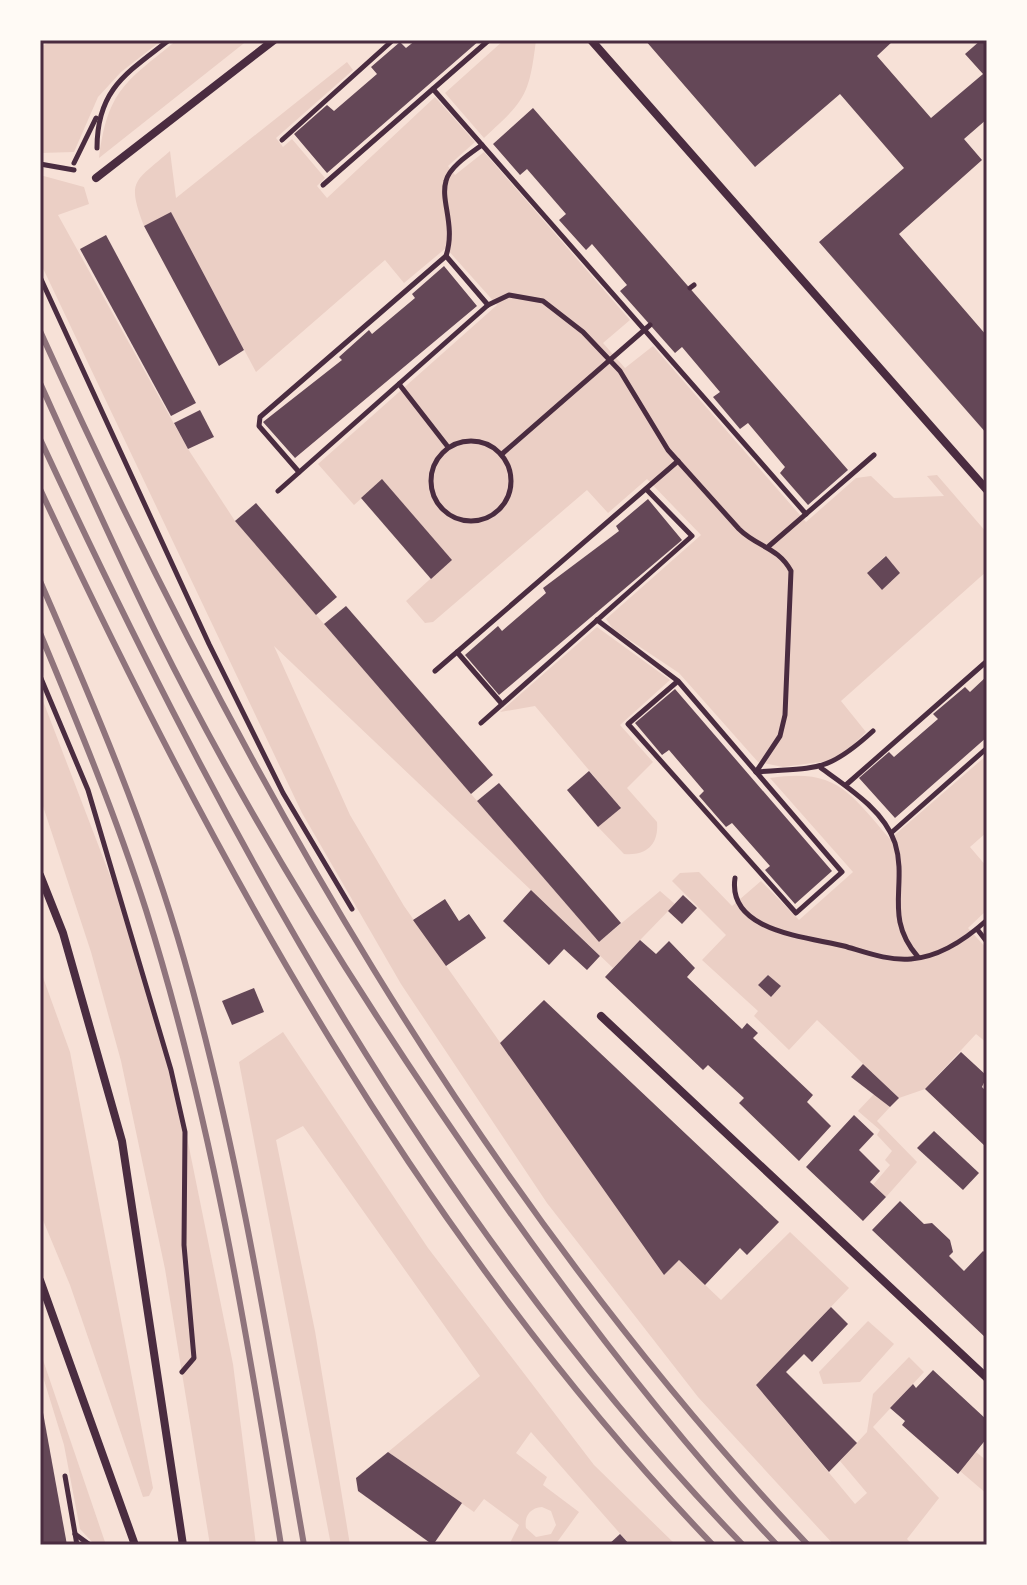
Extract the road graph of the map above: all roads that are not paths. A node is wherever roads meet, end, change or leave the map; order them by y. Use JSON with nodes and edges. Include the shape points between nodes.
{"nodes":[{"id":1,"x":274,"y":40,"type":"edge"},
{"id":2,"x":591,"y":40,"type":"edge"},
{"id":3,"x":96,"y":178,"type":"road end"},
{"id":4,"x":987,"y":490,"type":"edge"},
{"id":5,"x":40,"y":875,"type":"edge"},
{"id":6,"x":601,"y":1016,"type":"dead end"},
{"id":7,"x":40,"y":1280,"type":"edge"},
{"id":8,"x":987,"y":1378,"type":"edge"},
{"id":9,"x":135,"y":1545,"type":"edge"},
{"id":10,"x":183,"y":1545,"type":"edge"}],
"edges":[{"from":1,"to":3,"type":"street"},
{"from":2,"to":4,"type":"street"},
{"from":5,"to":10,"type":"street","via":[[63,933],[122,1141]]},
{"from":6,"to":8,"type":"street"},
{"from":7,"to":9,"type":"street"}]}
